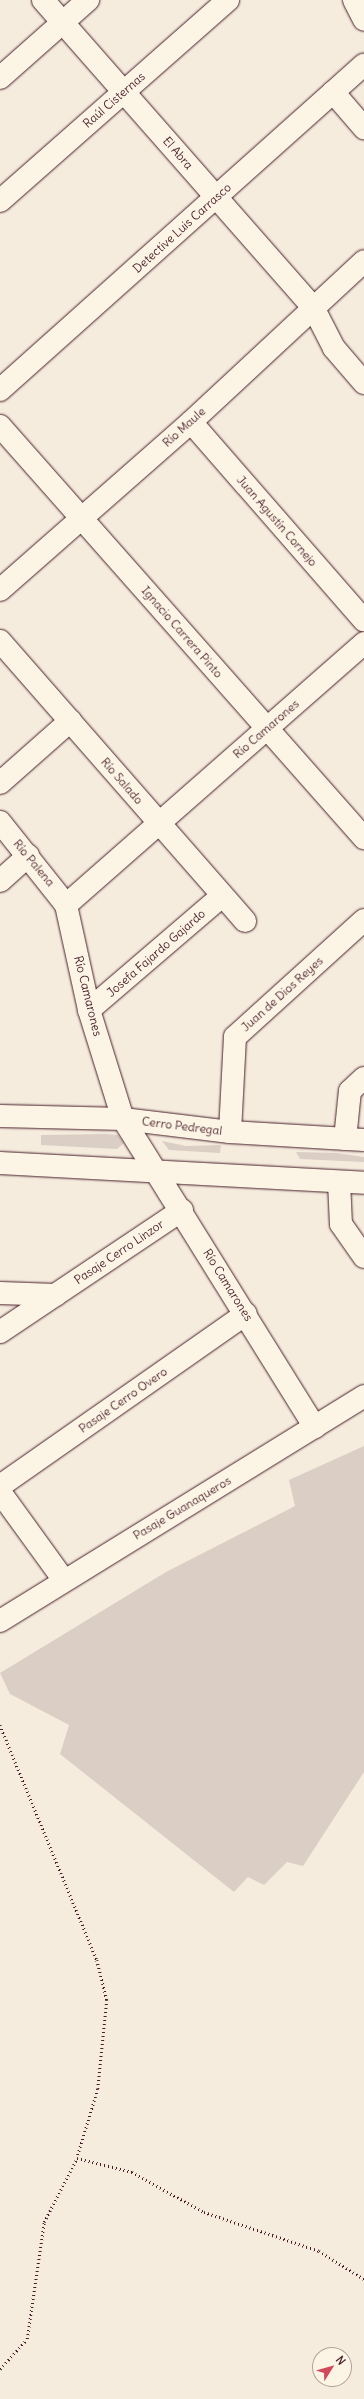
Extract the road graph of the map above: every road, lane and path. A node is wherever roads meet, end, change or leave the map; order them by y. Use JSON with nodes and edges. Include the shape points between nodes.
{"nodes":[{"id":1,"x":43,"y":0,"type":"edge"},
{"id":2,"x":88,"y":0,"type":"edge"},
{"id":3,"x":228,"y":0,"type":"edge"},
{"id":4,"x":354,"y":0,"type":"edge"},
{"id":5,"x":364,"y":20,"type":"edge"},
{"id":6,"x":63,"y":22,"type":"junction"},
{"id":7,"x":364,"y":65,"type":"edge"},
{"id":8,"x":0,"y":78,"type":"edge"},
{"id":9,"x":124,"y":92,"type":"junction"},
{"id":10,"x":333,"y":92,"type":"junction"},
{"id":11,"x":364,"y":128,"type":"edge"},
{"id":12,"x":217,"y":198,"type":"junction"},
{"id":13,"x":0,"y":200,"type":"edge"},
{"id":14,"x":364,"y":261,"type":"edge"},
{"id":15,"x":313,"y":306,"type":"junction"},
{"id":16,"x":364,"y":383,"type":"edge"},
{"id":17,"x":0,"y":390,"type":"edge"},
{"id":18,"x":191,"y":422,"type":"junction"},
{"id":19,"x":0,"y":426,"type":"edge"},
{"id":20,"x":80,"y":517,"type":"junction"},
{"id":21,"x":0,"y":590,"type":"edge"},
{"id":22,"x":364,"y":620,"type":"edge"},
{"id":23,"x":0,"y":641,"type":"edge"},
{"id":24,"x":364,"y":643,"type":"edge"},
{"id":25,"x":70,"y":721,"type":"junction"},
{"id":26,"x":267,"y":728,"type":"junction"},
{"id":27,"x":0,"y":783,"type":"edge"},
{"id":28,"x":0,"y":822,"type":"edge"},
{"id":29,"x":159,"y":823,"type":"junction"},
{"id":30,"x":364,"y":838,"type":"edge"},
{"id":31,"x":28,"y":856,"type":"junction"},
{"id":32,"x":0,"y":881,"type":"edge"},
{"id":33,"x":222,"y":896,"type":"junction"},
{"id":34,"x":66,"y":905,"type":"junction"},
{"id":35,"x":364,"y":920,"type":"edge"},
{"id":36,"x":245,"y":922,"type":"dead end"},
{"id":37,"x":90,"y":1010,"type":"junction"},
{"id":38,"x":364,"y":1078,"type":"edge"},
{"id":39,"x":0,"y":1116,"type":"edge"},
{"id":40,"x":123,"y":1119,"type":"junction"},
{"id":41,"x":230,"y":1132,"type":"junction"},
{"id":42,"x":355,"y":1139,"type":"edge"},
{"id":43,"x":0,"y":1163,"type":"edge"},
{"id":44,"x":158,"y":1170,"type":"junction"},
{"id":45,"x":339,"y":1182,"type":"junction"},
{"id":46,"x":364,"y":1183,"type":"edge"},
{"id":47,"x":182,"y":1210,"type":"junction"},
{"id":48,"x":364,"y":1257,"type":"edge"},
{"id":49,"x":0,"y":1293,"type":"edge"},
{"id":50,"x":56,"y":1295,"type":"junction"},
{"id":51,"x":246,"y":1314,"type":"junction"},
{"id":52,"x":0,"y":1332,"type":"edge"},
{"id":53,"x":364,"y":1396,"type":"edge"},
{"id":54,"x":315,"y":1427,"type":"junction"},
{"id":55,"x":0,"y":1486,"type":"edge"},
{"id":56,"x":0,"y":1492,"type":"edge"},
{"id":57,"x":63,"y":1579,"type":"junction"},
{"id":58,"x":0,"y":1621,"type":"edge"},
{"id":59,"x":0,"y":1724,"type":"edge"},
{"id":60,"x":77,"y":2158,"type":"junction"},
{"id":61,"x":364,"y":2279,"type":"edge"},
{"id":62,"x":0,"y":2369,"type":"edge"}],
"edges":[{"from":1,"to":6,"type":"street","name":"El Abra"},
{"from":2,"to":6,"type":"street"},
{"from":3,"to":9,"type":"street","name":"Raúl Cisternas"},
{"from":4,"to":5,"type":"street"},
{"from":6,"to":8,"type":"street"},
{"from":6,"to":9,"type":"street","name":"El Abra"},
{"from":7,"to":10,"type":"street","name":"Detective Luis Carrasco"},
{"from":9,"to":12,"type":"street","name":"El Abra"},
{"from":9,"to":13,"type":"street","name":"Raúl Cisternas"},
{"from":10,"to":11,"type":"street"},
{"from":10,"to":12,"type":"street","name":"Detective Luis Carrasco"},
{"from":12,"to":15,"type":"street","name":"El Abra"},
{"from":12,"to":17,"type":"street","name":"Detective Luis Carrasco"},
{"from":14,"to":15,"type":"street","name":"Río Maule"},
{"from":15,"to":16,"type":"street","name":"El Abra","via":[[334,348]]},
{"from":15,"to":18,"type":"street","name":"Río Maule"},
{"from":18,"to":20,"type":"street","name":"Río Maule"},
{"from":18,"to":22,"type":"street","name":"Juan Agustín Cornejo"},
{"from":19,"to":20,"type":"street","name":"Ignacio Carrera Pinto"},
{"from":20,"to":21,"type":"street","name":"Río Maule"},
{"from":20,"to":26,"type":"street","name":"Ignacio Carrera Pinto"},
{"from":23,"to":25,"type":"street","name":"Río Salado"},
{"from":24,"to":26,"type":"street","name":"Río Camarones"},
{"from":25,"to":27,"type":"street"},
{"from":25,"to":29,"type":"street","name":"Río Salado"},
{"from":26,"to":29,"type":"street","name":"Río Camarones"},
{"from":26,"to":30,"type":"street","name":"Ignacio Carrera Pinto"},
{"from":28,"to":31,"type":"street","name":"Río Palena"},
{"from":29,"to":33,"type":"street","name":"Río Salado"},
{"from":29,"to":34,"type":"street","name":"Río Camarones"},
{"from":31,"to":32,"type":"street"},
{"from":31,"to":34,"type":"street","name":"Río Palena"},
{"from":33,"to":36,"type":"street","name":"Río Salado"},
{"from":33,"to":37,"type":"street","name":"Josefa Fajardo Gajardo"},
{"from":34,"to":37,"type":"street","name":"Río Camarones"},
{"from":35,"to":41,"type":"street","name":"Juan de Dios Reyes","via":[[236,1037]]},
{"from":37,"to":40,"type":"street","name":"Río Camarones"},
{"from":38,"to":42,"type":"street","via":[[350,1091]]},
{"from":39,"to":40,"type":"street","name":"Cerro Pedregal"},
{"from":40,"to":41,"type":"street","name":"Cerro Pedregal"},
{"from":40,"to":44,"type":"street","name":"Río Camarones"},
{"from":41,"to":42,"type":"street","name":"Cerro Pedregal"},
{"from":43,"to":44,"type":"street"},
{"from":44,"to":45,"type":"street"},
{"from":44,"to":47,"type":"street","name":"Río Camarones"},
{"from":45,"to":46,"type":"street"},
{"from":45,"to":48,"type":"street","via":[[341,1224]]},
{"from":47,"to":50,"type":"street","name":"Pasaje Cerro Linzor"},
{"from":47,"to":51,"type":"street","name":"Río Camarones"},
{"from":49,"to":50,"type":"street"},
{"from":50,"to":52,"type":"street","name":"Pasaje Cerro Linzor"},
{"from":51,"to":54,"type":"street","name":"Río Camarones"},
{"from":51,"to":55,"type":"street","name":"Pasaje Cerro Overo"},
{"from":53,"to":54,"type":"street","name":"Pasaje Guanaqueros"},
{"from":54,"to":57,"type":"street","name":"Pasaje Guanaqueros"},
{"from":56,"to":57,"type":"street"},
{"from":57,"to":58,"type":"street","name":"Pasaje Guanaqueros"},
{"from":59,"to":60,"type":"path","via":[[97,1960],[107,2000],[98,2089]]},
{"from":60,"to":61,"type":"path","via":[[132,2172],[204,2212],[319,2251]]},
{"from":60,"to":62,"type":"path","via":[[44,2222],[27,2339]]}]}
